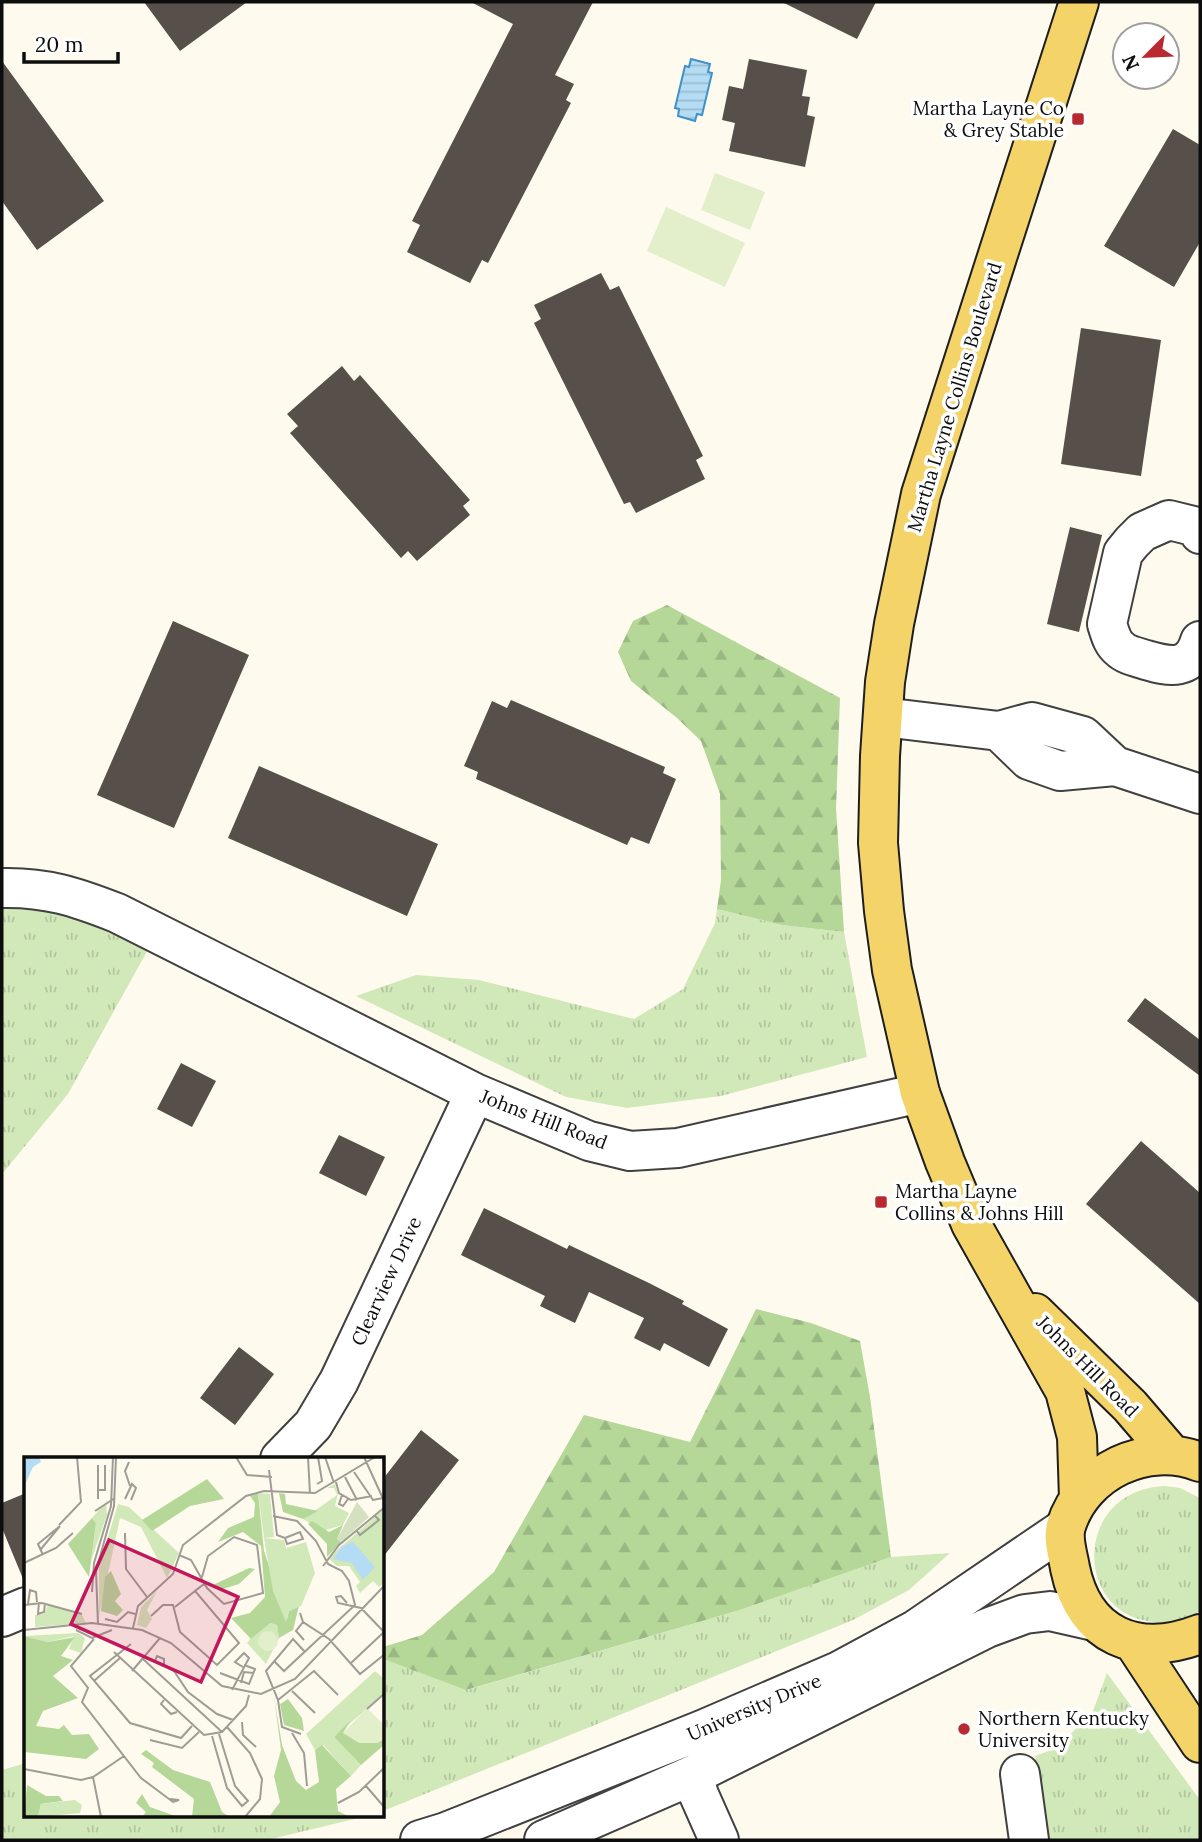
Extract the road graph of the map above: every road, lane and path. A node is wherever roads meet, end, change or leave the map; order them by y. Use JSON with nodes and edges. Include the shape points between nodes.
{"nodes":[{"id":1,"x":1079,"y":2,"type":"edge"},
{"id":2,"x":1199,"y":528,"type":"edge"},
{"id":3,"x":1200,"y":641,"type":"edge"},
{"id":4,"x":883,"y":718,"type":"junction"},
{"id":5,"x":1200,"y":794,"type":"edge"},
{"id":6,"x":2,"y":888,"type":"edge"},
{"id":7,"x":475,"y":1093,"type":"junction"},
{"id":8,"x":920,"y":1093,"type":"junction"},
{"id":9,"x":1002,"y":1280,"type":"junction"},
{"id":10,"x":282,"y":1457,"type":"edge"},
{"id":11,"x":1186,"y":1459,"type":"edge"},
{"id":12,"x":1072,"y":1513,"type":"junction"},
{"id":13,"x":24,"y":1608,"type":"edge"},
{"id":14,"x":2,"y":1617,"type":"edge"},
{"id":15,"x":1094,"y":1621,"type":"junction"},
{"id":16,"x":1200,"y":1634,"type":"edge"},
{"id":17,"x":1134,"y":1643,"type":"junction"},
{"id":18,"x":1200,"y":1743,"type":"edge"},
{"id":19,"x":1020,"y":1774,"type":"dead end"},
{"id":20,"x":693,"y":1775,"type":"junction"},
{"id":21,"x":419,"y":1840,"type":"edge"},
{"id":22,"x":544,"y":1840,"type":"edge"},
{"id":23,"x":719,"y":1840,"type":"edge"},
{"id":24,"x":1029,"y":1840,"type":"edge"}],
"edges":[{"from":1,"to":4,"type":"main road","name":"Martha Layne Collins Boulevard","via":[[921,494],[894,624]]},
{"from":2,"to":3,"type":"street","via":[[1169,520],[1132,542],[1123,553],[1107,624],[1122,652],[1169,667],[1190,659]]},
{"from":4,"to":5,"type":"street","via":[[999,730],[1031,722],[1083,736],[1115,766]]},
{"from":4,"to":8,"type":"main road","name":"Martha Layne Collins Boulevard","via":[[878,843],[884,911],[892,970]]},
{"from":6,"to":7,"type":"street","name":"Johns Hill Road","via":[[71,895],[117,914]]},
{"from":7,"to":8,"type":"street","name":"Johns Hill Road","via":[[590,1141],[630,1151],[678,1148]]},
{"from":7,"to":10,"type":"street","name":"Clearview Drive","via":[[339,1381],[313,1425]]},
{"from":8,"to":9,"type":"main road","name":"Johns Hill Road","via":[[966,1212]]},
{"from":9,"to":11,"type":"main road","name":"Johns Hill Road"},
{"from":9,"to":12,"type":"main road","name":"Johns Hill Road","via":[[1065,1391],[1077,1437]]},
{"from":11,"to":12,"type":"main road","via":[[1151,1455],[1129,1461],[1090,1486]]},
{"from":12,"to":15,"type":"main road","name":"Johns Hill Road","via":[[1066,1546],[1072,1577]]},
{"from":12,"to":21,"type":"street","name":"University Drive","via":[[915,1630],[839,1671],[690,1735]]},
{"from":13,"to":14,"type":"street"},
{"from":15,"to":17,"type":"main road"},
{"from":15,"to":20,"type":"street","name":"University Drive","via":[[1050,1611],[1012,1618]]},
{"from":16,"to":17,"type":"main road"},
{"from":17,"to":18,"type":"main road"},
{"from":19,"to":24,"type":"street"},
{"from":20,"to":22,"type":"street","name":"University Drive"},
{"from":20,"to":23,"type":"street"}]}
